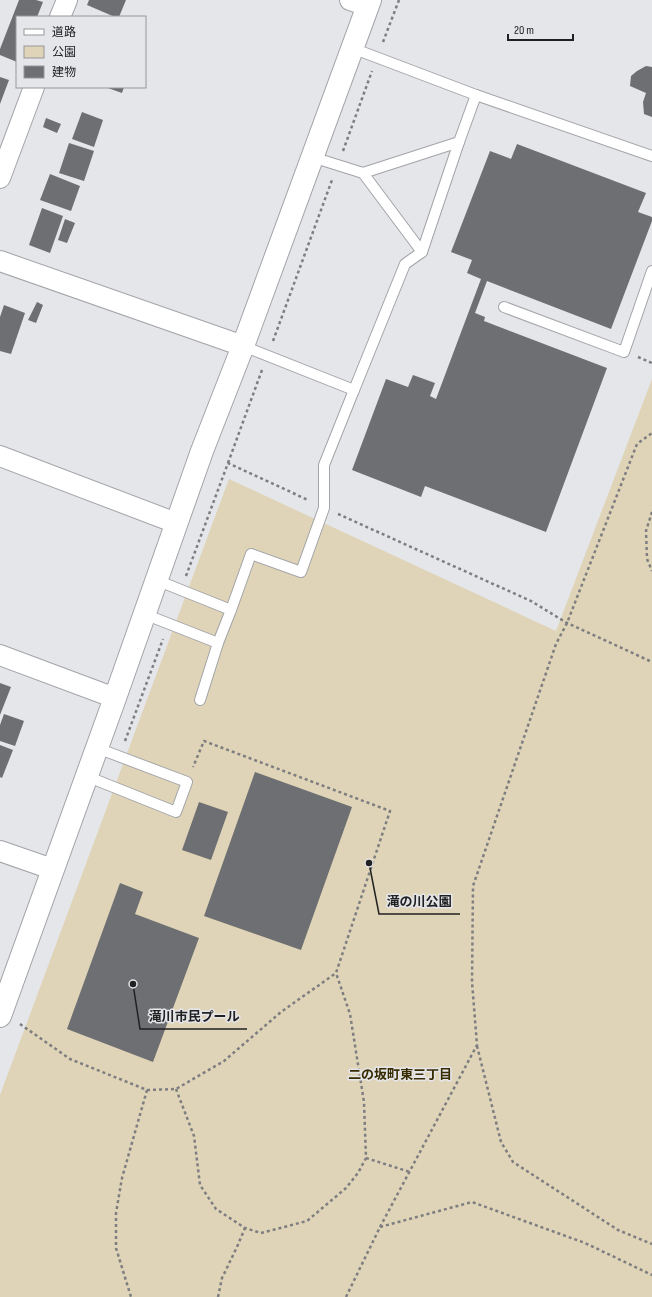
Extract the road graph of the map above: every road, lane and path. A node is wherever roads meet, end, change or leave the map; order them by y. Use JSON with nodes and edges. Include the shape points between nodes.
{"nodes":[{"id":1,"x":399,"y":0,"type":"edge"},
{"id":2,"x":362,"y":2,"type":"edge"},
{"id":3,"x":352,"y":48,"type":"junction"},
{"id":4,"x":378,"y":58,"type":"junction"},
{"id":5,"x":34,"y":88,"type":"edge"},
{"id":6,"x":476,"y":95,"type":"junction"},
{"id":7,"x":459,"y":142,"type":"junction"},
{"id":8,"x":652,"y":156,"type":"edge"},
{"id":9,"x":312,"y":157,"type":"junction"},
{"id":10,"x":338,"y":166,"type":"junction"},
{"id":11,"x":363,"y":173,"type":"junction"},
{"id":12,"x":0,"y":178,"type":"edge"},
{"id":13,"x":422,"y":252,"type":"junction"},
{"id":14,"x":0,"y":261,"type":"edge"},
{"id":15,"x":652,"y":271,"type":"edge"},
{"id":16,"x":504,"y":307,"type":"dead end"},
{"id":17,"x":243,"y":346,"type":"junction"},
{"id":18,"x":267,"y":356,"type":"junction"},
{"id":19,"x":354,"y":390,"type":"junction"},
{"id":20,"x":652,"y":433,"type":"edge"},
{"id":21,"x":0,"y":456,"type":"edge"},
{"id":22,"x":228,"y":463,"type":"junction"},
{"id":23,"x":324,"y":508,"type":"junction"},
{"id":24,"x":652,"y":512,"type":"edge"},
{"id":25,"x":176,"y":523,"type":"junction"},
{"id":26,"x":652,"y":571,"type":"edge"},
{"id":27,"x":156,"y":580,"type":"junction"},
{"id":28,"x":181,"y":590,"type":"junction"},
{"id":29,"x":231,"y":610,"type":"junction"},
{"id":30,"x":144,"y":614,"type":"junction"},
{"id":31,"x":567,"y":623,"type":"junction"},
{"id":32,"x":168,"y":624,"type":"junction"},
{"id":33,"x":218,"y":643,"type":"junction"},
{"id":34,"x":0,"y":656,"type":"edge"},
{"id":35,"x":652,"y":662,"type":"edge"},
{"id":36,"x":115,"y":698,"type":"junction"},
{"id":37,"x":200,"y":700,"type":"dead end"},
{"id":38,"x":96,"y":748,"type":"junction"},
{"id":39,"x":120,"y":756,"type":"junction"},
{"id":40,"x":86,"y":776,"type":"junction"},
{"id":41,"x":187,"y":782,"type":"junction"},
{"id":42,"x":0,"y":851,"type":"edge"},
{"id":43,"x":52,"y":870,"type":"junction"},
{"id":44,"x":336,"y":973,"type":"junction"},
{"id":45,"x":1,"y":1013,"type":"edge"},
{"id":46,"x":477,"y":1045,"type":"junction"},
{"id":47,"x":176,"y":1088,"type":"junction"},
{"id":48,"x":147,"y":1090,"type":"junction"},
{"id":49,"x":366,"y":1158,"type":"junction"},
{"id":50,"x":410,"y":1172,"type":"junction"},
{"id":51,"x":380,"y":1227,"type":"junction"},
{"id":52,"x":245,"y":1228,"type":"junction"},
{"id":53,"x":652,"y":1244,"type":"edge"},
{"id":54,"x":652,"y":1275,"type":"edge"},
{"id":55,"x":131,"y":1297,"type":"edge"},
{"id":56,"x":218,"y":1297,"type":"edge"},
{"id":57,"x":346,"y":1297,"type":"edge"}],
"edges":[{"from":1,"to":4,"type":"path"},
{"from":2,"to":3,"type":"street"},
{"from":3,"to":4,"type":"lane"},
{"from":3,"to":9,"type":"street"},
{"from":4,"to":6,"type":"lane"},
{"from":4,"to":10,"type":"path"},
{"from":5,"to":12,"type":"street"},
{"from":6,"to":7,"type":"lane"},
{"from":6,"to":8,"type":"lane"},
{"from":7,"to":11,"type":"lane"},
{"from":7,"to":13,"type":"lane"},
{"from":9,"to":10,"type":"lane"},
{"from":9,"to":17,"type":"street"},
{"from":10,"to":11,"type":"lane"},
{"from":10,"to":18,"type":"path"},
{"from":11,"to":13,"type":"lane"},
{"from":13,"to":19,"type":"lane","via":[[405,264]]},
{"from":14,"to":17,"type":"street"},
{"from":15,"to":16,"type":"lane","via":[[624,352]]},
{"from":17,"to":18,"type":"lane"},
{"from":17,"to":25,"type":"street"},
{"from":18,"to":19,"type":"lane"},
{"from":18,"to":22,"type":"path"},
{"from":19,"to":23,"type":"lane","via":[[324,465]]},
{"from":20,"to":31,"type":"path","via":[[636,444]]},
{"from":21,"to":25,"type":"street"},
{"from":22,"to":23,"type":"path"},
{"from":22,"to":28,"type":"path"},
{"from":23,"to":29,"type":"lane","via":[[301,572],[251,554]]},
{"from":23,"to":31,"type":"path","via":[[531,601]]},
{"from":24,"to":26,"type":"path","via":[[646,531],[647,558]]},
{"from":25,"to":27,"type":"street"},
{"from":27,"to":28,"type":"lane"},
{"from":27,"to":30,"type":"street"},
{"from":28,"to":29,"type":"lane"},
{"from":29,"to":33,"type":"lane"},
{"from":30,"to":32,"type":"lane"},
{"from":30,"to":36,"type":"street"},
{"from":31,"to":35,"type":"path"},
{"from":31,"to":46,"type":"path","via":[[556,644],[473,886],[472,982]]},
{"from":32,"to":33,"type":"lane"},
{"from":32,"to":39,"type":"path"},
{"from":33,"to":37,"type":"lane"},
{"from":34,"to":36,"type":"street"},
{"from":36,"to":38,"type":"street"},
{"from":38,"to":39,"type":"lane"},
{"from":38,"to":40,"type":"street"},
{"from":39,"to":41,"type":"lane"},
{"from":40,"to":41,"type":"lane","via":[[176,812]]},
{"from":40,"to":43,"type":"street"},
{"from":41,"to":44,"type":"path","via":[[204,741],[390,811]]},
{"from":42,"to":43,"type":"street"},
{"from":43,"to":45,"type":"street"},
{"from":44,"to":47,"type":"path","via":[[281,1012],[224,1061]]},
{"from":44,"to":49,"type":"path","via":[[350,1014],[364,1102]]},
{"from":45,"to":48,"type":"path","via":[[70,1059]]},
{"from":46,"to":50,"type":"path"},
{"from":46,"to":53,"type":"path","via":[[501,1142],[513,1162],[618,1230]]},
{"from":47,"to":48,"type":"path"},
{"from":47,"to":52,"type":"path","via":[[194,1136],[200,1185],[216,1209]]},
{"from":48,"to":55,"type":"path","via":[[122,1178],[116,1213],[116,1248]]},
{"from":49,"to":50,"type":"path"},
{"from":49,"to":52,"type":"path","via":[[346,1188],[307,1221],[262,1233]]},
{"from":50,"to":51,"type":"path"},
{"from":51,"to":54,"type":"path","via":[[472,1202],[585,1243]]},
{"from":51,"to":57,"type":"path"},
{"from":52,"to":56,"type":"path","via":[[222,1278]]}]}
